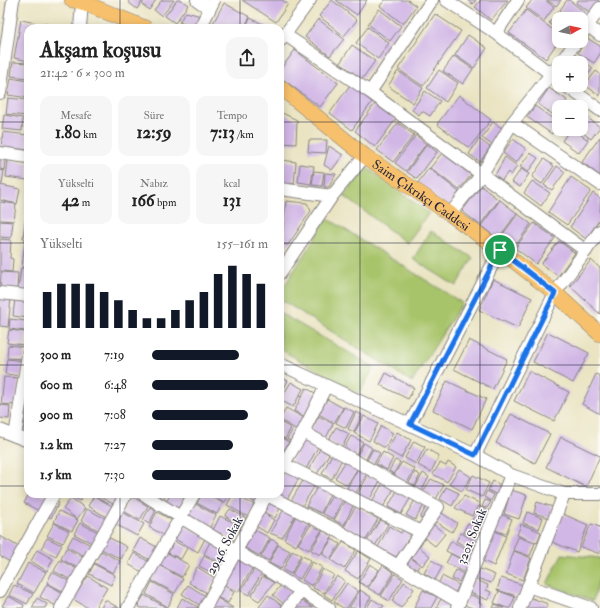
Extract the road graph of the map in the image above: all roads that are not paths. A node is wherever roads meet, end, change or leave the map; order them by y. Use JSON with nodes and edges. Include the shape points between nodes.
{"nodes":[{"id":1,"x":13,"y":0,"type":"edge"},
{"id":2,"x":197,"y":0,"type":"edge"},
{"id":3,"x":310,"y":0,"type":"edge"},
{"id":4,"x":432,"y":0,"type":"edge"},
{"id":5,"x":446,"y":0,"type":"edge"},
{"id":6,"x":518,"y":0,"type":"edge"},
{"id":7,"x":77,"y":1,"type":"edge"},
{"id":8,"x":212,"y":4,"type":"edge"},
{"id":9,"x":600,"y":8,"type":"edge"},
{"id":10,"x":80,"y":24,"type":"edge"},
{"id":11,"x":135,"y":24,"type":"edge"},
{"id":12,"x":202,"y":24,"type":"edge"},
{"id":13,"x":588,"y":26,"type":"edge"},
{"id":14,"x":588,"y":31,"type":"edge"},
{"id":15,"x":496,"y":33,"type":"junction"},
{"id":16,"x":284,"y":35,"type":"edge"},
{"id":17,"x":600,"y":35,"type":"edge"},
{"id":18,"x":284,"y":39,"type":"edge"},
{"id":19,"x":552,"y":75,"type":"edge"},
{"id":20,"x":552,"y":80,"type":"edge"},
{"id":21,"x":1,"y":86,"type":"edge"},
{"id":22,"x":284,"y":90,"type":"edge"},
{"id":23,"x":370,"y":92,"type":"junction"},
{"id":24,"x":576,"y":92,"type":"edge"},
{"id":25,"x":600,"y":110,"type":"edge"},
{"id":26,"x":512,"y":123,"type":"junction"},
{"id":27,"x":0,"y":153,"type":"edge"},
{"id":28,"x":24,"y":156,"type":"edge"},
{"id":29,"x":364,"y":156,"type":"junction"},
{"id":30,"x":482,"y":174,"type":"junction"},
{"id":31,"x":600,"y":184,"type":"edge"},
{"id":32,"x":284,"y":190,"type":"edge"},
{"id":33,"x":332,"y":196,"type":"junction"},
{"id":34,"x":450,"y":214,"type":"junction"},
{"id":35,"x":600,"y":231,"type":"edge"},
{"id":36,"x":500,"y":250,"type":"junction"},
{"id":37,"x":586,"y":251,"type":"junction"},
{"id":38,"x":284,"y":262,"type":"edge"},
{"id":39,"x":0,"y":293,"type":"edge"},
{"id":40,"x":555,"y":293,"type":"junction"},
{"id":41,"x":24,"y":296,"type":"edge"},
{"id":42,"x":600,"y":334,"type":"edge"},
{"id":43,"x":284,"y":366,"type":"edge"},
{"id":44,"x":24,"y":380,"type":"edge"},
{"id":45,"x":326,"y":386,"type":"junction"},
{"id":46,"x":410,"y":424,"type":"junction"},
{"id":47,"x":0,"y":430,"type":"edge"},
{"id":48,"x":304,"y":432,"type":"junction"},
{"id":49,"x":15,"y":436,"type":"junction"},
{"id":50,"x":24,"y":439,"type":"edge"},
{"id":51,"x":475,"y":455,"type":"junction"},
{"id":52,"x":284,"y":464,"type":"edge"},
{"id":53,"x":284,"y":468,"type":"edge"},
{"id":54,"x":511,"y":475,"type":"junction"},
{"id":55,"x":564,"y":494,"type":"junction"},
{"id":56,"x":600,"y":494,"type":"edge"},
{"id":57,"x":52,"y":498,"type":"edge"},
{"id":58,"x":124,"y":498,"type":"edge"},
{"id":59,"x":149,"y":498,"type":"edge"},
{"id":60,"x":192,"y":498,"type":"edge"},
{"id":61,"x":265,"y":498,"type":"edge"},
{"id":62,"x":275,"y":498,"type":"edge"},
{"id":63,"x":180,"y":518,"type":"junction"},
{"id":64,"x":421,"y":532,"type":"junction"},
{"id":65,"x":236,"y":550,"type":"junction"},
{"id":66,"x":398,"y":566,"type":"junction"},
{"id":67,"x":528,"y":586,"type":"junction"},
{"id":68,"x":302,"y":590,"type":"junction"},
{"id":69,"x":0,"y":591,"type":"edge"},
{"id":70,"x":458,"y":605,"type":"edge"},
{"id":71,"x":61,"y":608,"type":"edge"},
{"id":72,"x":128,"y":608,"type":"edge"},
{"id":73,"x":205,"y":608,"type":"edge"},
{"id":74,"x":288,"y":608,"type":"edge"},
{"id":75,"x":330,"y":608,"type":"edge"},
{"id":76,"x":520,"y":608,"type":"edge"},
{"id":77,"x":591,"y":608,"type":"edge"}],
"edges":[{"from":1,"to":21,"type":"street"},
{"from":2,"to":8,"type":"street"},
{"from":3,"to":16,"type":"street"},
{"from":4,"to":23,"type":"street"},
{"from":5,"to":15,"type":"street"},
{"from":6,"to":15,"type":"street"},
{"from":7,"to":10,"type":"street"},
{"from":7,"to":11,"type":"main road"},
{"from":8,"to":12,"type":"street"},
{"from":9,"to":13,"type":"street"},
{"from":14,"to":17,"type":"street"},
{"from":15,"to":19,"type":"street"},
{"from":18,"to":23,"type":"street"},
{"from":20,"to":26,"type":"street"},
{"from":22,"to":29,"type":"main road","name":"Saim Çıkrıkçı Caddesi"},
{"from":23,"to":30,"type":"street"},
{"from":24,"to":25,"type":"street"},
{"from":26,"to":30,"type":"street"},
{"from":26,"to":31,"type":"street"},
{"from":27,"to":28,"type":"street"},
{"from":29,"to":33,"type":"street"},
{"from":29,"to":34,"type":"main road","name":"Saim Çıkrıkçı Caddesi"},
{"from":30,"to":34,"type":"street"},
{"from":30,"to":37,"type":"street"},
{"from":32,"to":33,"type":"street"},
{"from":33,"to":38,"type":"street"},
{"from":34,"to":36,"type":"main road","name":"Saim Çıkrıkçı Caddesi"},
{"from":35,"to":37,"type":"street"},
{"from":36,"to":40,"type":"main road","name":"Saim Çıkrıkçı Caddesi"},
{"from":36,"to":46,"type":"street"},
{"from":37,"to":40,"type":"street"},
{"from":39,"to":41,"type":"street"},
{"from":40,"to":42,"type":"main road","name":"Saim Çıkrıkçı Caddesi"},
{"from":40,"to":51,"type":"street"},
{"from":43,"to":45,"type":"street"},
{"from":44,"to":49,"type":"street"},
{"from":45,"to":46,"type":"street"},
{"from":45,"to":48,"type":"street"},
{"from":46,"to":51,"type":"street"},
{"from":47,"to":49,"type":"street"},
{"from":48,"to":52,"type":"street"},
{"from":48,"to":64,"type":"street","via":[[438,506]]},
{"from":49,"to":50,"type":"street"},
{"from":51,"to":54,"type":"street"},
{"from":53,"to":64,"type":"street"},
{"from":54,"to":55,"type":"street"},
{"from":54,"to":70,"type":"street","name":"3201. Sokak"},
{"from":55,"to":56,"type":"street"},
{"from":55,"to":67,"type":"street"},
{"from":57,"to":69,"type":"street"},
{"from":58,"to":71,"type":"street"},
{"from":59,"to":63,"type":"street"},
{"from":60,"to":63,"type":"street"},
{"from":61,"to":65,"type":"street","name":"2946. Sokak"},
{"from":62,"to":66,"type":"street"},
{"from":63,"to":65,"type":"street"},
{"from":63,"to":72,"type":"street"},
{"from":64,"to":66,"type":"street"},
{"from":65,"to":68,"type":"street"},
{"from":65,"to":73,"type":"street","name":"2946. Sokak"},
{"from":66,"to":70,"type":"street"},
{"from":67,"to":76,"type":"street"},
{"from":67,"to":77,"type":"street"},
{"from":68,"to":74,"type":"street"},
{"from":68,"to":75,"type":"street"}]}
